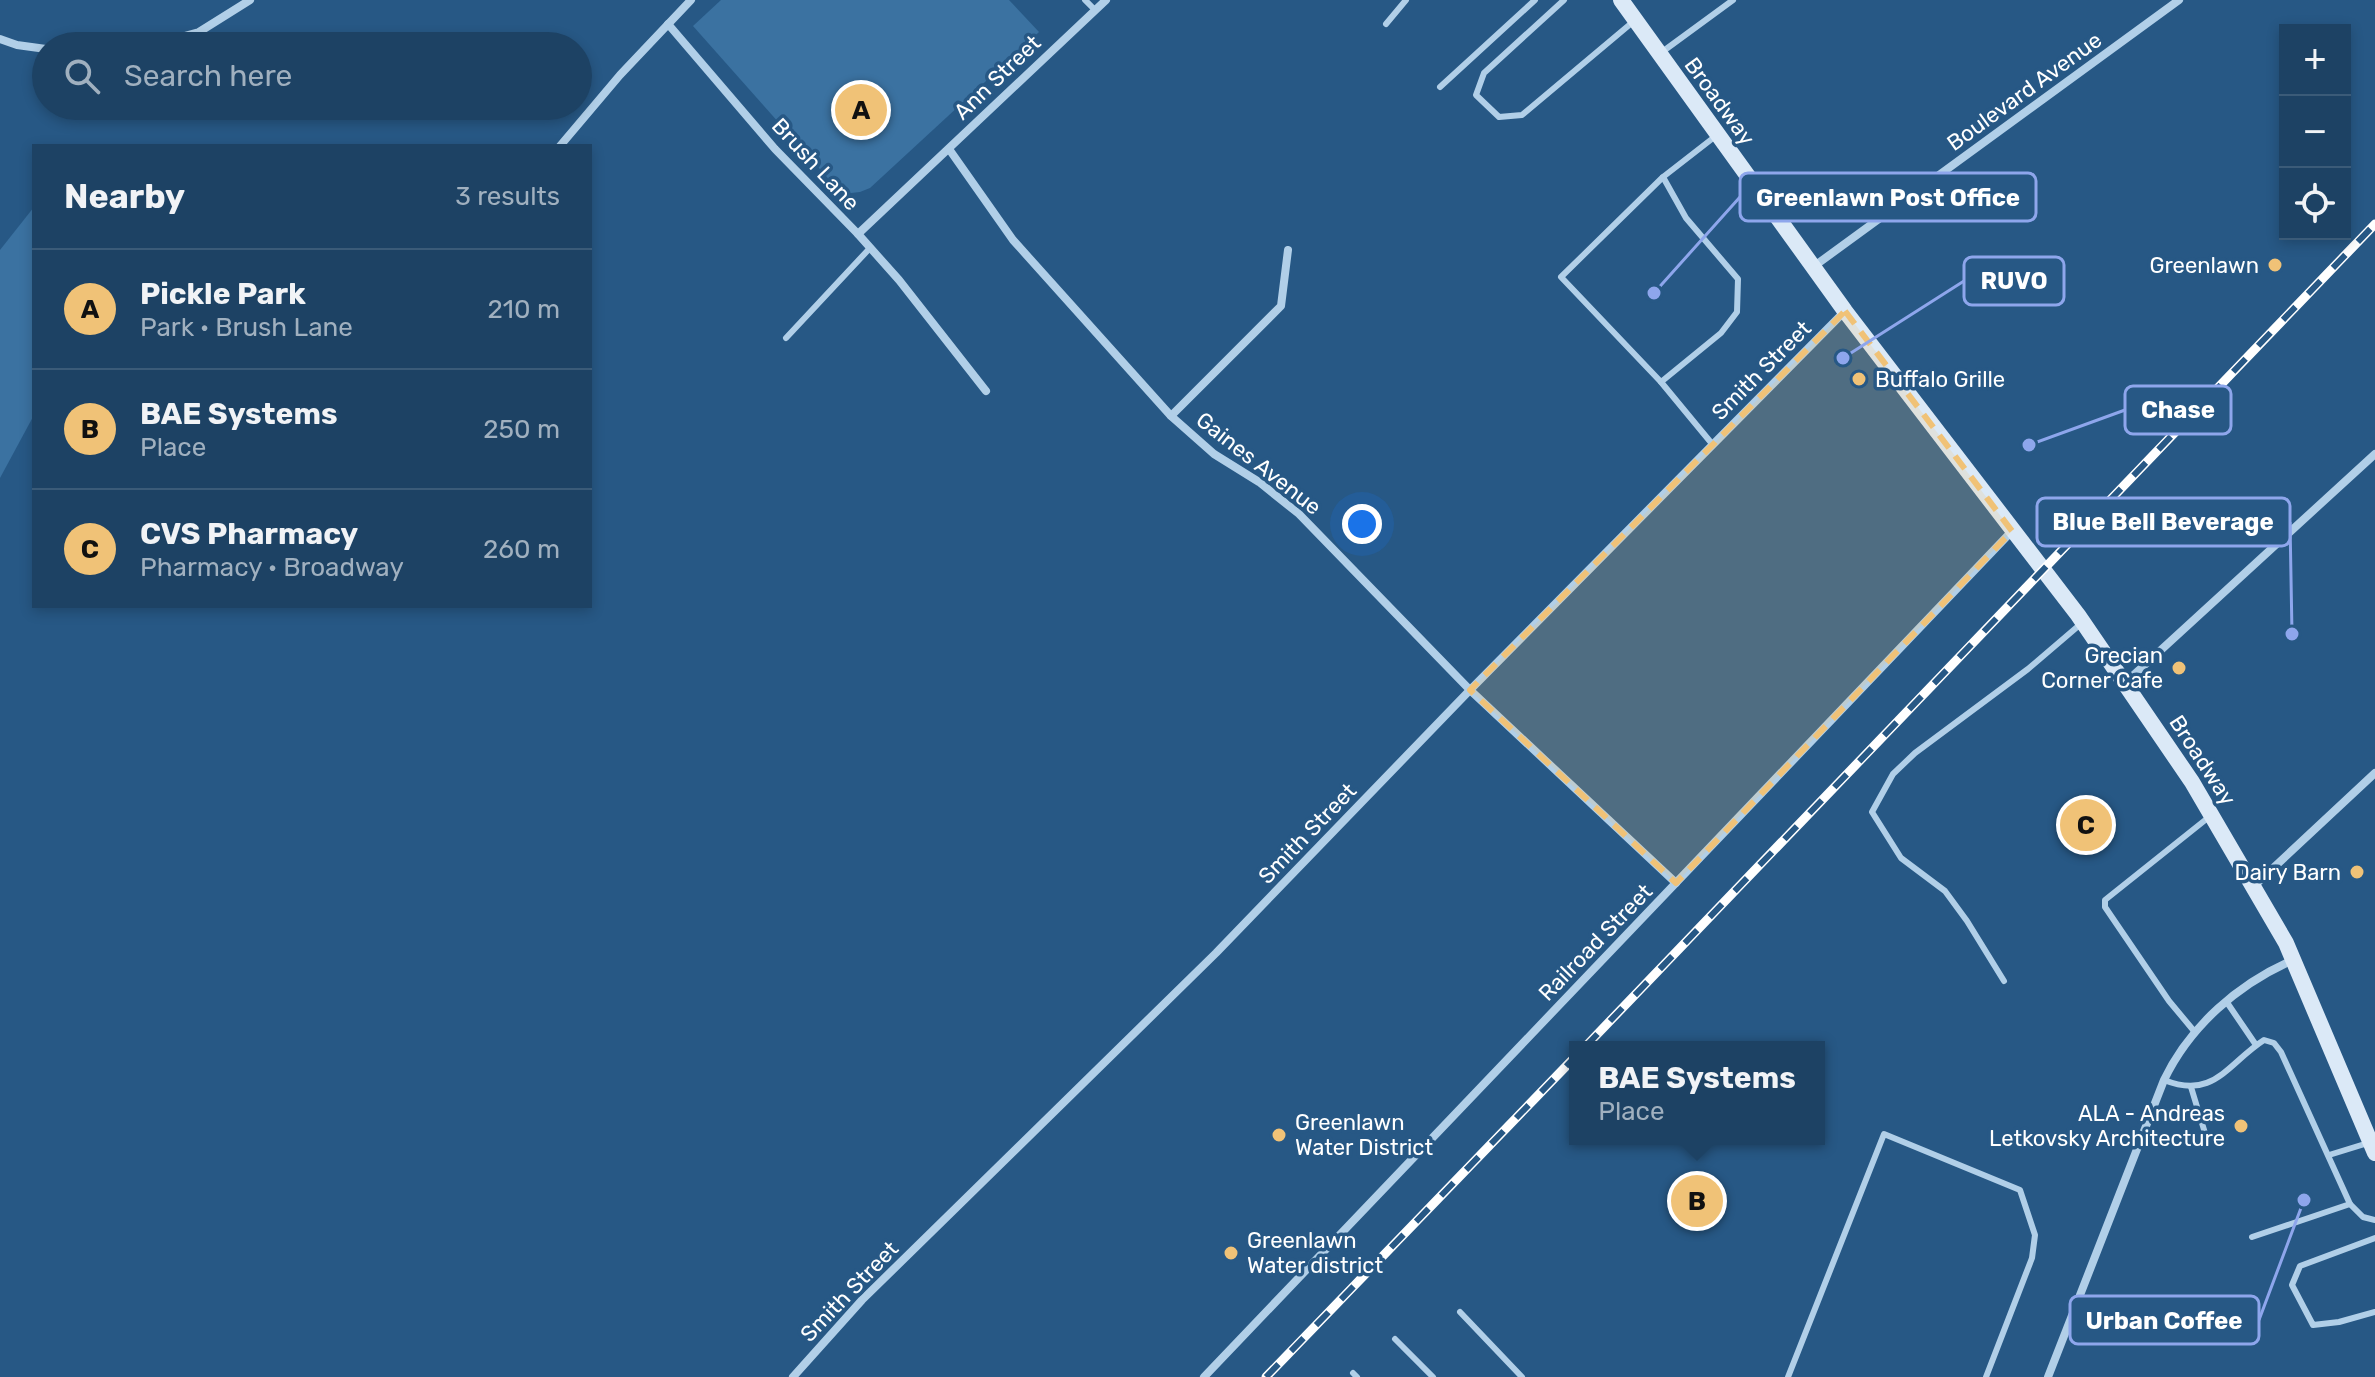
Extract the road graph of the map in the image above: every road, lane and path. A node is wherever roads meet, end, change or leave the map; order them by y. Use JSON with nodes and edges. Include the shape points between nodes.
{"nodes":[{"id":1,"x":250,"y":0,"type":"edge"},
{"id":2,"x":691,"y":0,"type":"edge"},
{"id":3,"x":1085,"y":0,"type":"edge"},
{"id":4,"x":1106,"y":0,"type":"edge"},
{"id":5,"x":1406,"y":0,"type":"edge"},
{"id":6,"x":1535,"y":0,"type":"edge"},
{"id":7,"x":1564,"y":0,"type":"edge"},
{"id":8,"x":1621,"y":0,"type":"edge"},
{"id":9,"x":1733,"y":0,"type":"edge"},
{"id":10,"x":2179,"y":0,"type":"edge"},
{"id":11,"x":1095,"y":10,"type":"junction"},
{"id":12,"x":1635,"y":20,"type":"junction"},
{"id":13,"x":668,"y":24,"type":"junction"},
{"id":14,"x":1386,"y":24,"type":"dead end"},
{"id":15,"x":199,"y":32,"type":"edge"},
{"id":16,"x":0,"y":39,"type":"edge"},
{"id":17,"x":32,"y":47,"type":"edge"},
{"id":18,"x":1659,"y":54,"type":"junction"},
{"id":19,"x":1440,"y":87,"type":"dead end"},
{"id":20,"x":592,"y":110,"type":"edge"},
{"id":21,"x":583,"y":120,"type":"edge"},
{"id":22,"x":1717,"y":135,"type":"junction"},
{"id":23,"x":562,"y":144,"type":"edge"},
{"id":24,"x":949,"y":149,"type":"junction"},
{"id":25,"x":1663,"y":177,"type":"junction"},
{"id":26,"x":858,"y":234,"type":"junction"},
{"id":27,"x":870,"y":248,"type":"junction"},
{"id":28,"x":1288,"y":250,"type":"dead end"},
{"id":29,"x":1813,"y":267,"type":"junction"},
{"id":30,"x":1845,"y":311,"type":"junction"},
{"id":31,"x":786,"y":338,"type":"dead end"},
{"id":32,"x":1661,"y":382,"type":"junction"},
{"id":33,"x":986,"y":391,"type":"dead end"},
{"id":34,"x":1171,"y":416,"type":"junction"},
{"id":35,"x":1713,"y":445,"type":"junction"},
{"id":36,"x":2375,"y":454,"type":"edge"},
{"id":37,"x":2012,"y":531,"type":"junction"},
{"id":38,"x":2083,"y":622,"type":"junction"},
{"id":39,"x":2126,"y":682,"type":"junction"},
{"id":40,"x":1470,"y":690,"type":"junction"},
{"id":41,"x":2375,"y":773,"type":"edge"},
{"id":42,"x":2212,"y":814,"type":"junction"},
{"id":43,"x":1676,"y":883,"type":"junction"},
{"id":44,"x":2255,"y":885,"type":"junction"},
{"id":45,"x":2294,"y":960,"type":"junction"},
{"id":46,"x":2004,"y":981,"type":"dead end"},
{"id":47,"x":2226,"y":1001,"type":"junction"},
{"id":48,"x":2194,"y":1031,"type":"junction"},
{"id":49,"x":2256,"y":1045,"type":"junction"},
{"id":50,"x":2164,"y":1080,"type":"junction"},
{"id":51,"x":2191,"y":1087,"type":"junction"},
{"id":52,"x":2205,"y":1133,"type":"dead end"},
{"id":53,"x":2373,"y":1148,"type":"edge"},
{"id":54,"x":2329,"y":1155,"type":"junction"},
{"id":55,"x":2350,"y":1204,"type":"junction"},
{"id":56,"x":2375,"y":1220,"type":"edge"},
{"id":57,"x":2252,"y":1237,"type":"dead end"},
{"id":58,"x":2375,"y":1238,"type":"edge"},
{"id":59,"x":1460,"y":1312,"type":"dead end"},
{"id":60,"x":2375,"y":1312,"type":"edge"},
{"id":61,"x":1395,"y":1339,"type":"dead end"},
{"id":62,"x":793,"y":1377,"type":"edge"},
{"id":63,"x":1204,"y":1377,"type":"edge"},
{"id":64,"x":1433,"y":1377,"type":"edge"},
{"id":65,"x":1522,"y":1377,"type":"edge"},
{"id":66,"x":1788,"y":1377,"type":"edge"},
{"id":67,"x":1986,"y":1377,"type":"edge"},
{"id":68,"x":2048,"y":1377,"type":"edge"}],
"edges":[{"from":1,"to":15,"type":"street"},
{"from":2,"to":13,"type":"street"},
{"from":3,"to":11,"type":"lane"},
{"from":4,"to":11,"type":"street","name":"Ann Street"},
{"from":5,"to":14,"type":"lane"},
{"from":6,"to":19,"type":"lane"},
{"from":7,"to":12,"type":"lane","via":[[1484,73],[1476,95],[1499,117],[1522,115]]},
{"from":8,"to":12,"type":"main road","name":"Broadway"},
{"from":9,"to":18,"type":"lane"},
{"from":10,"to":29,"type":"street","name":"Boulevard Avenue"},
{"from":11,"to":24,"type":"street","name":"Ann Street"},
{"from":12,"to":18,"type":"main road","name":"Broadway"},
{"from":13,"to":20,"type":"street"},
{"from":13,"to":26,"type":"street","name":"Brush Lane","via":[[775,149]]},
{"from":16,"to":17,"type":"street"},
{"from":18,"to":22,"type":"main road","name":"Broadway"},
{"from":21,"to":23,"type":"street"},
{"from":22,"to":25,"type":"lane"},
{"from":22,"to":29,"type":"main road","name":"Broadway"},
{"from":24,"to":26,"type":"street","name":"Brush Lane"},
{"from":24,"to":34,"type":"street","name":"Gaines Avenue","via":[[1013,240]]},
{"from":25,"to":32,"type":"lane","via":[[1686,218],[1738,279],[1737,312],[1721,333]]},
{"from":25,"to":32,"type":"lane","via":[[1561,277]]},
{"from":26,"to":27,"type":"street"},
{"from":27,"to":31,"type":"lane"},
{"from":27,"to":33,"type":"street"},
{"from":28,"to":34,"type":"street","via":[[1281,306]]},
{"from":29,"to":30,"type":"main road","name":"Broadway"},
{"from":30,"to":35,"type":"street","name":"Smith Street"},
{"from":30,"to":37,"type":"main road","name":"Broadway"},
{"from":32,"to":35,"type":"lane"},
{"from":34,"to":40,"type":"street","name":"Gaines Avenue","via":[[1214,454],[1299,514]]},
{"from":35,"to":40,"type":"street","name":"Smith Street"},
{"from":36,"to":39,"type":"street"},
{"from":37,"to":38,"type":"main road","name":"Broadway"},
{"from":37,"to":43,"type":"street","name":"Railroad Street"},
{"from":38,"to":39,"type":"main road","name":"Broadway"},
{"from":38,"to":46,"type":"lane","via":[[1915,753],[1893,774],[1872,812],[1901,858],[1945,891]]},
{"from":39,"to":42,"type":"main road","name":"Broadway"},
{"from":40,"to":43,"type":"street","name":"Gaines Avenue"},
{"from":40,"to":62,"type":"street","name":"Smith Street","via":[[1216,953],[862,1300]]},
{"from":41,"to":44,"type":"street"},
{"from":42,"to":44,"type":"main road","name":"Broadway"},
{"from":42,"to":48,"type":"lane","via":[[2105,900]]},
{"from":43,"to":63,"type":"street","name":"Railroad Street"},
{"from":44,"to":45,"type":"main road","name":"Broadway"},
{"from":45,"to":47,"type":"street"},
{"from":45,"to":53,"type":"main road","name":"Broadway"},
{"from":47,"to":48,"type":"street"},
{"from":47,"to":49,"type":"lane"},
{"from":48,"to":50,"type":"street"},
{"from":49,"to":51,"type":"lane","via":[[2221,1075]]},
{"from":49,"to":54,"type":"lane","via":[[2267,1040],[2277,1046]]},
{"from":50,"to":51,"type":"lane"},
{"from":50,"to":68,"type":"street"},
{"from":51,"to":52,"type":"lane"},
{"from":53,"to":54,"type":"lane"},
{"from":54,"to":55,"type":"lane"},
{"from":55,"to":56,"type":"lane"},
{"from":55,"to":57,"type":"lane"},
{"from":58,"to":60,"type":"lane","via":[[2300,1266],[2292,1285],[2313,1325]]},
{"from":59,"to":65,"type":"lane"},
{"from":61,"to":64,"type":"lane"},
{"from":66,"to":67,"type":"lane","via":[[1884,1134],[2020,1190],[2035,1235],[2032,1258]]}]}
